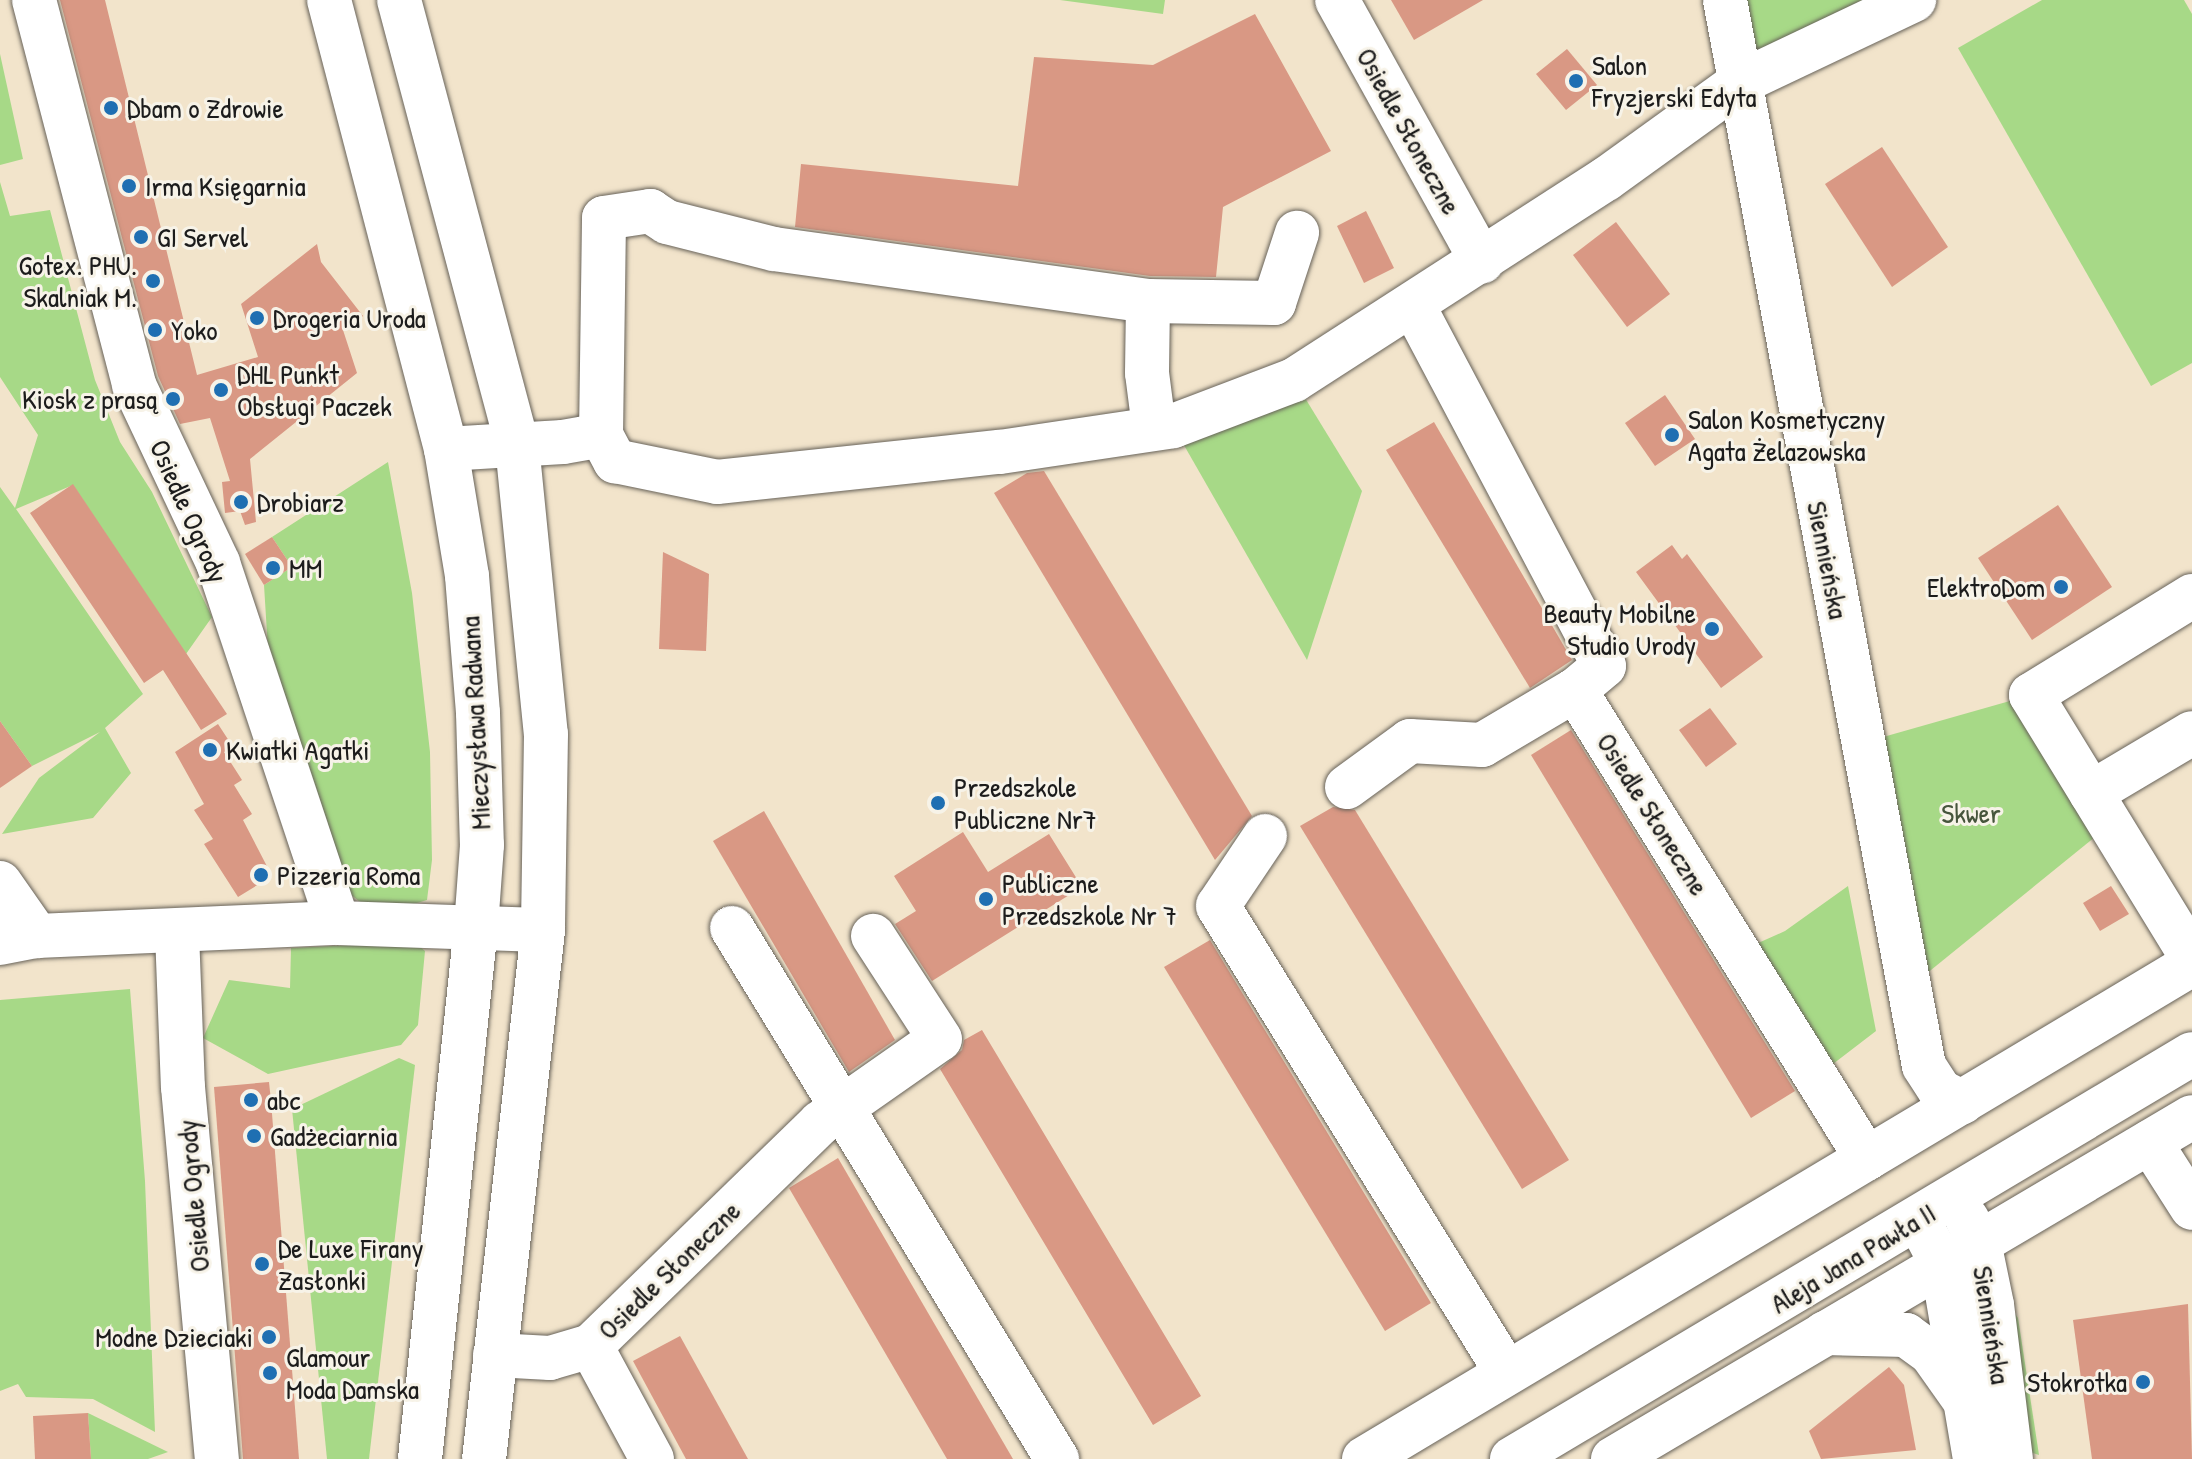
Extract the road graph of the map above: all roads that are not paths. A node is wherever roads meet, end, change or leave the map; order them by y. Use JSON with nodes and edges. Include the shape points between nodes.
{"nodes":[{"id":1,"x":34,"y":0,"type":"edge"},
{"id":2,"x":329,"y":0,"type":"edge"},
{"id":3,"x":399,"y":0,"type":"edge"},
{"id":4,"x":1337,"y":0,"type":"edge"},
{"id":5,"x":1725,"y":0,"type":"edge"},
{"id":6,"x":1914,"y":0,"type":"edge"},
{"id":7,"x":1739,"y":83,"type":"junction"},
{"id":8,"x":1297,"y":233,"type":"dead end"},
{"id":9,"x":1482,"y":262,"type":"junction"},
{"id":10,"x":1148,"y":301,"type":"junction"},
{"id":11,"x":1414,"y":307,"type":"junction"},
{"id":12,"x":1154,"y":427,"type":"junction"},
{"id":13,"x":601,"y":435,"type":"junction"},
{"id":14,"x":517,"y":445,"type":"junction"},
{"id":15,"x":446,"y":449,"type":"junction"},
{"id":16,"x":2192,"y":596,"type":"edge"},
{"id":17,"x":1575,"y":690,"type":"junction"},
{"id":18,"x":2192,"y":733,"type":"edge"},
{"id":19,"x":1347,"y":787,"type":"dead end"},
{"id":20,"x":2091,"y":793,"type":"junction"},
{"id":21,"x":1265,"y":836,"type":"dead end"},
{"id":22,"x":0,"y":883,"type":"edge"},
{"id":23,"x":338,"y":923,"type":"junction"},
{"id":24,"x":476,"y":927,"type":"junction"},
{"id":25,"x":732,"y":928,"type":"dead end"},
{"id":26,"x":543,"y":930,"type":"junction"},
{"id":27,"x":177,"y":933,"type":"junction"},
{"id":28,"x":873,"y":936,"type":"dead end"},
{"id":29,"x":18,"y":939,"type":"edge"},
{"id":30,"x":2192,"y":961,"type":"edge"},
{"id":31,"x":2192,"y":1054,"type":"edge"},
{"id":32,"x":1962,"y":1102,"type":"junction"},
{"id":33,"x":841,"y":1106,"type":"junction"},
{"id":34,"x":2192,"y":1118,"type":"edge"},
{"id":35,"x":2150,"y":1142,"type":"junction"},
{"id":36,"x":1867,"y":1159,"type":"junction"},
{"id":37,"x":1955,"y":1196,"type":"junction"},
{"id":38,"x":2192,"y":1208,"type":"edge"},
{"id":39,"x":1917,"y":1219,"type":"junction"},
{"id":40,"x":1979,"y":1242,"type":"junction"},
{"id":41,"x":1942,"y":1264,"type":"junction"},
{"id":42,"x":1825,"y":1333,"type":"junction"},
{"id":43,"x":591,"y":1346,"type":"junction"},
{"id":44,"x":495,"y":1355,"type":"junction"},
{"id":45,"x":1505,"y":1370,"type":"junction"},
{"id":46,"x":1969,"y":1408,"type":"junction"},
{"id":47,"x":217,"y":1459,"type":"edge"},
{"id":48,"x":420,"y":1459,"type":"edge"},
{"id":49,"x":484,"y":1459,"type":"edge"},
{"id":50,"x":652,"y":1459,"type":"edge"},
{"id":51,"x":1057,"y":1459,"type":"edge"},
{"id":52,"x":1364,"y":1459,"type":"edge"},
{"id":53,"x":1512,"y":1459,"type":"edge"},
{"id":54,"x":1613,"y":1459,"type":"edge"},
{"id":55,"x":1975,"y":1459,"type":"edge"},
{"id":56,"x":2011,"y":1459,"type":"edge"}],
"edges":[{"from":1,"to":23,"type":"street","name":"Osiedle Ogrody","via":[[134,385],[218,563]]},
{"from":2,"to":15,"type":"street","name":"Mieczysława Radwana"},
{"from":3,"to":14,"type":"street"},
{"from":4,"to":9,"type":"street","name":"Osiedle Słoneczne"},
{"from":5,"to":7,"type":"street","name":"Siennieńska"},
{"from":6,"to":7,"type":"street"},
{"from":7,"to":9,"type":"street"},
{"from":7,"to":32,"type":"street","name":"Siennieńska","via":[[1924,1066],[1940,1091]]},
{"from":8,"to":10,"type":"street","via":[[1274,303]]},
{"from":9,"to":11,"type":"street"},
{"from":10,"to":12,"type":"street","via":[[1147,373]]},
{"from":10,"to":13,"type":"street","via":[[774,249],[667,222],[650,211],[604,218]]},
{"from":11,"to":12,"type":"street","via":[[1294,380],[1173,426]]},
{"from":11,"to":17,"type":"street","via":[[1604,666]]},
{"from":12,"to":13,"type":"street","via":[[1000,452],[717,482],[615,461]]},
{"from":13,"to":14,"type":"street"},
{"from":14,"to":15,"type":"street"},
{"from":14,"to":26,"type":"street","via":[[546,734]]},
{"from":15,"to":24,"type":"street","name":"Mieczysława Radwana","via":[[467,576],[478,713],[482,845]]},
{"from":16,"to":20,"type":"street","via":[[2031,695]]},
{"from":17,"to":19,"type":"street","via":[[1482,745],[1410,741]]},
{"from":17,"to":36,"type":"street","name":"Osiedle Słoneczne"},
{"from":18,"to":20,"type":"street"},
{"from":20,"to":30,"type":"street"},
{"from":21,"to":45,"type":"street","via":[[1218,906]]},
{"from":22,"to":29,"type":"street"},
{"from":23,"to":24,"type":"street"},
{"from":23,"to":27,"type":"street"},
{"from":24,"to":26,"type":"street"},
{"from":24,"to":48,"type":"street","name":"Mieczysława Radwana"},
{"from":25,"to":33,"type":"street"},
{"from":26,"to":44,"type":"street"},
{"from":27,"to":29,"type":"street"},
{"from":27,"to":47,"type":"street","name":"Osiedle Ogrody","via":[[183,1087]]},
{"from":28,"to":33,"type":"street","name":"Osiedle Słoneczne","via":[[940,1039]]},
{"from":30,"to":32,"type":"street"},
{"from":31,"to":37,"type":"street","name":"Aleja Jana Pawła II"},
{"from":32,"to":36,"type":"street"},
{"from":33,"to":43,"type":"street","name":"Osiedle Słoneczne"},
{"from":33,"to":51,"type":"street"},
{"from":34,"to":35,"type":"street"},
{"from":35,"to":38,"type":"street"},
{"from":35,"to":40,"type":"street","name":"Aleja Jana Pawła II"},
{"from":36,"to":45,"type":"street"},
{"from":37,"to":39,"type":"street","name":"Aleja Jana Pawła II"},
{"from":37,"to":40,"type":"street","name":"Siennieńska"},
{"from":39,"to":41,"type":"street","name":"Siennieńska"},
{"from":39,"to":53,"type":"street","name":"Aleja Jana Pawła II"},
{"from":40,"to":41,"type":"street","name":"Aleja Jana Pawła II"},
{"from":40,"to":56,"type":"street","name":"Siennieńska"},
{"from":41,"to":42,"type":"street","name":"Aleja Jana Pawła II"},
{"from":41,"to":46,"type":"street","name":"Siennieńska"},
{"from":42,"to":46,"type":"street","via":[[1906,1335],[1931,1353]]},
{"from":42,"to":54,"type":"street","name":"Aleja Jana Pawła II"},
{"from":43,"to":44,"type":"street","via":[[550,1358]]},
{"from":43,"to":50,"type":"street","name":"Osiedle Słoneczne"},
{"from":44,"to":49,"type":"street"},
{"from":45,"to":52,"type":"street"},
{"from":46,"to":55,"type":"street","name":"Siennieńska"}]}
